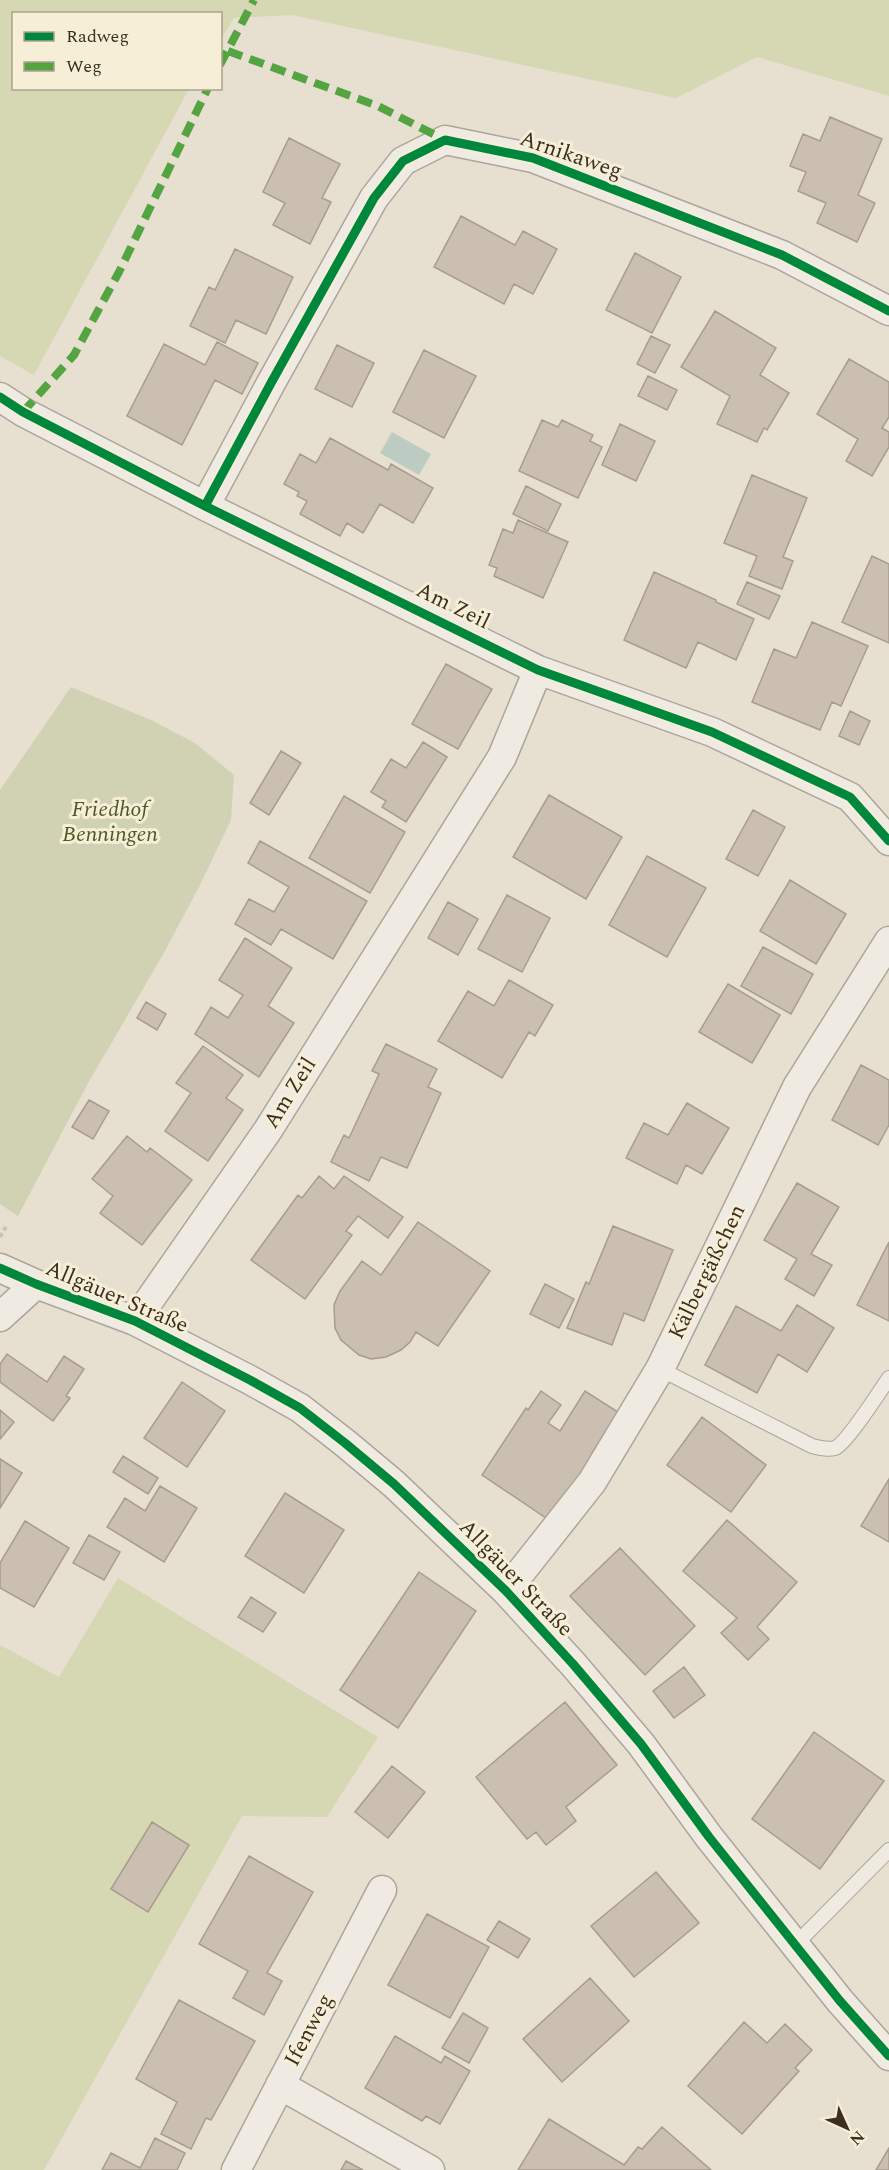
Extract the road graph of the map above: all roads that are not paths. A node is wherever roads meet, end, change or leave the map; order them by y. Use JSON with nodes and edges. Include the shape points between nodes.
{"nodes":[{"id":1,"x":889,"y":312,"type":"edge"},
{"id":2,"x":0,"y":397,"type":"edge"},
{"id":3,"x":206,"y":506,"type":"junction"},
{"id":4,"x":538,"y":670,"type":"junction"},
{"id":5,"x":889,"y":841,"type":"edge"},
{"id":6,"x":889,"y":941,"type":"edge"},
{"id":7,"x":0,"y":1268,"type":"edge"},
{"id":8,"x":36,"y":1284,"type":"junction"},
{"id":9,"x":0,"y":1317,"type":"edge"},
{"id":10,"x":135,"y":1321,"type":"junction"},
{"id":11,"x":660,"y":1369,"type":"junction"},
{"id":12,"x":889,"y":1378,"type":"edge"},
{"id":13,"x":506,"y":1591,"type":"junction"},
{"id":14,"x":889,"y":1850,"type":"edge"},
{"id":15,"x":382,"y":1890,"type":"dead end"},
{"id":16,"x":795,"y":1945,"type":"junction"},
{"id":17,"x":889,"y":2056,"type":"edge"},
{"id":18,"x":280,"y":2085,"type":"junction"},
{"id":19,"x":236,"y":2170,"type":"edge"},
{"id":20,"x":430,"y":2170,"type":"edge"}],
"edges":[{"from":1,"to":3,"type":"street","name":"Arnikaweg","via":[[782,255],[533,158],[445,140],[403,161],[374,198]]},
{"from":2,"to":3,"type":"street","name":"Am Zeil"},
{"from":3,"to":4,"type":"street","name":"Am Zeil"},
{"from":4,"to":5,"type":"street","name":"Am Zeil","via":[[712,732],[850,797]]},
{"from":4,"to":10,"type":"street","name":"Am Zeil","via":[[502,757],[268,1130]]},
{"from":6,"to":11,"type":"street","name":"Kälbergäßchen","via":[[797,1087]]},
{"from":7,"to":8,"type":"street","name":"Allgäuer Straße"},
{"from":8,"to":9,"type":"street"},
{"from":8,"to":10,"type":"street","name":"Allgäuer Straße"},
{"from":10,"to":13,"type":"street","name":"Allgäuer Straße","via":[[300,1408],[394,1484]]},
{"from":11,"to":12,"type":"lane","via":[[824,1449],[837,1448],[846,1439]]},
{"from":11,"to":13,"type":"street","name":"Kälbergäßchen","via":[[592,1482]]},
{"from":13,"to":16,"type":"street","name":"Allgäuer Straße","via":[[641,1744]]},
{"from":14,"to":16,"type":"lane"},
{"from":15,"to":18,"type":"street","name":"Ifenweg"},
{"from":16,"to":17,"type":"street","name":"Allgäuer Straße"},
{"from":18,"to":19,"type":"street","name":"Ifenweg"},
{"from":18,"to":20,"type":"street"}]}
